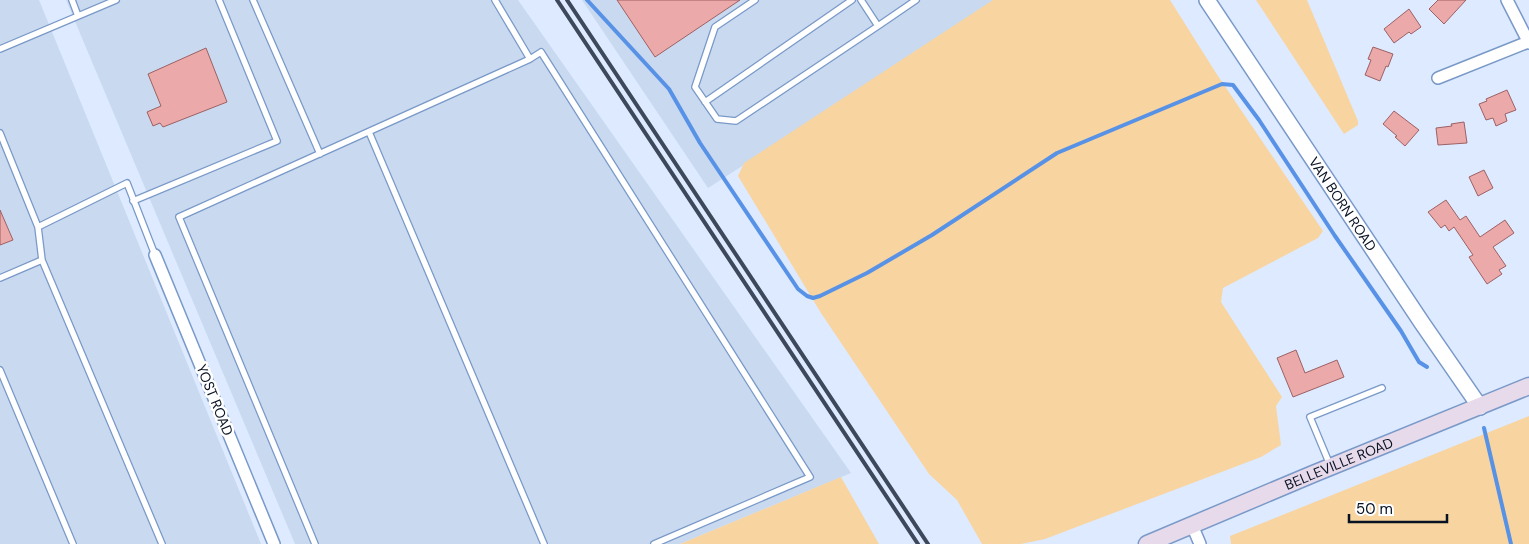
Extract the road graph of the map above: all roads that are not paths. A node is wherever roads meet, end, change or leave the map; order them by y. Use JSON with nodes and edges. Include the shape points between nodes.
{"nodes":[{"id":1,"x":72,"y":0,"type":"edge"},
{"id":2,"x":116,"y":0,"type":"edge"},
{"id":3,"x":219,"y":0,"type":"edge"},
{"id":4,"x":253,"y":0,"type":"edge"},
{"id":5,"x":495,"y":0,"type":"edge"},
{"id":6,"x":755,"y":0,"type":"edge"},
{"id":7,"x":852,"y":0,"type":"edge"},
{"id":8,"x":861,"y":0,"type":"edge"},
{"id":9,"x":916,"y":0,"type":"edge"},
{"id":10,"x":1207,"y":0,"type":"edge"},
{"id":11,"x":1507,"y":0,"type":"edge"},
{"id":12,"x":78,"y":16,"type":"junction"},
{"id":13,"x":878,"y":26,"type":"junction"},
{"id":14,"x":1529,"y":43,"type":"edge"},
{"id":15,"x":0,"y":49,"type":"edge"},
{"id":16,"x":530,"y":59,"type":"junction"},
{"id":17,"x":1438,"y":78,"type":"dead end"},
{"id":18,"x":705,"y":102,"type":"junction"},
{"id":19,"x":369,"y":132,"type":"junction"},
{"id":20,"x":0,"y":133,"type":"edge"},
{"id":21,"x":320,"y":154,"type":"junction"},
{"id":22,"x":133,"y":201,"type":"junction"},
{"id":23,"x":38,"y":227,"type":"junction"},
{"id":24,"x":155,"y":255,"type":"joint"},
{"id":25,"x":42,"y":260,"type":"junction"},
{"id":26,"x":0,"y":278,"type":"edge"},
{"id":27,"x":0,"y":370,"type":"edge"},
{"id":28,"x":1529,"y":386,"type":"edge"},
{"id":29,"x":1382,"y":388,"type":"dead end"},
{"id":30,"x":1480,"y":406,"type":"junction"},
{"id":31,"x":1330,"y":467,"type":"junction"},
{"id":32,"x":1192,"y":525,"type":"junction"},
{"id":33,"x":73,"y":544,"type":"edge"},
{"id":34,"x":162,"y":544,"type":"edge"},
{"id":35,"x":274,"y":544,"type":"edge"},
{"id":36,"x":315,"y":544,"type":"edge"},
{"id":37,"x":544,"y":544,"type":"edge"},
{"id":38,"x":654,"y":544,"type":"edge"},
{"id":39,"x":1148,"y":544,"type":"edge"},
{"id":40,"x":1200,"y":544,"type":"edge"}],
"edges":[{"from":1,"to":12,"type":"lane"},
{"from":2,"to":12,"type":"lane"},
{"from":3,"to":22,"type":"lane","via":[[277,141]]},
{"from":4,"to":21,"type":"lane"},
{"from":5,"to":16,"type":"lane"},
{"from":6,"to":18,"type":"lane","via":[[715,27],[695,87]]},
{"from":7,"to":18,"type":"lane"},
{"from":8,"to":13,"type":"lane"},
{"from":9,"to":13,"type":"lane"},
{"from":10,"to":30,"type":"street","name":"VAN BORN ROAD"},
{"from":11,"to":14,"type":"street"},
{"from":12,"to":15,"type":"lane"},
{"from":13,"to":18,"type":"lane","via":[[736,120],[717,119]]},
{"from":14,"to":17,"type":"street"},
{"from":16,"to":19,"type":"lane"},
{"from":16,"to":38,"type":"lane","via":[[541,52],[810,476]]},
{"from":19,"to":21,"type":"lane"},
{"from":19,"to":37,"type":"lane"},
{"from":20,"to":23,"type":"lane"},
{"from":21,"to":36,"type":"lane","via":[[179,217]]},
{"from":22,"to":23,"type":"lane","via":[[126,184]]},
{"from":22,"to":24,"type":"lane"},
{"from":23,"to":25,"type":"lane"},
{"from":24,"to":35,"type":"street","name":"YOST ROAD"},
{"from":25,"to":26,"type":"lane"},
{"from":25,"to":34,"type":"lane"},
{"from":27,"to":33,"type":"lane"},
{"from":28,"to":30,"type":"main road","name":"BELLEVILLE ROAD"},
{"from":29,"to":31,"type":"lane","via":[[1310,418]]},
{"from":30,"to":31,"type":"main road","name":"BELLEVILLE ROAD"},
{"from":31,"to":32,"type":"main road","name":"BELLEVILLE ROAD"},
{"from":32,"to":39,"type":"main road","name":"BELLEVILLE ROAD"},
{"from":32,"to":40,"type":"street"}]}
